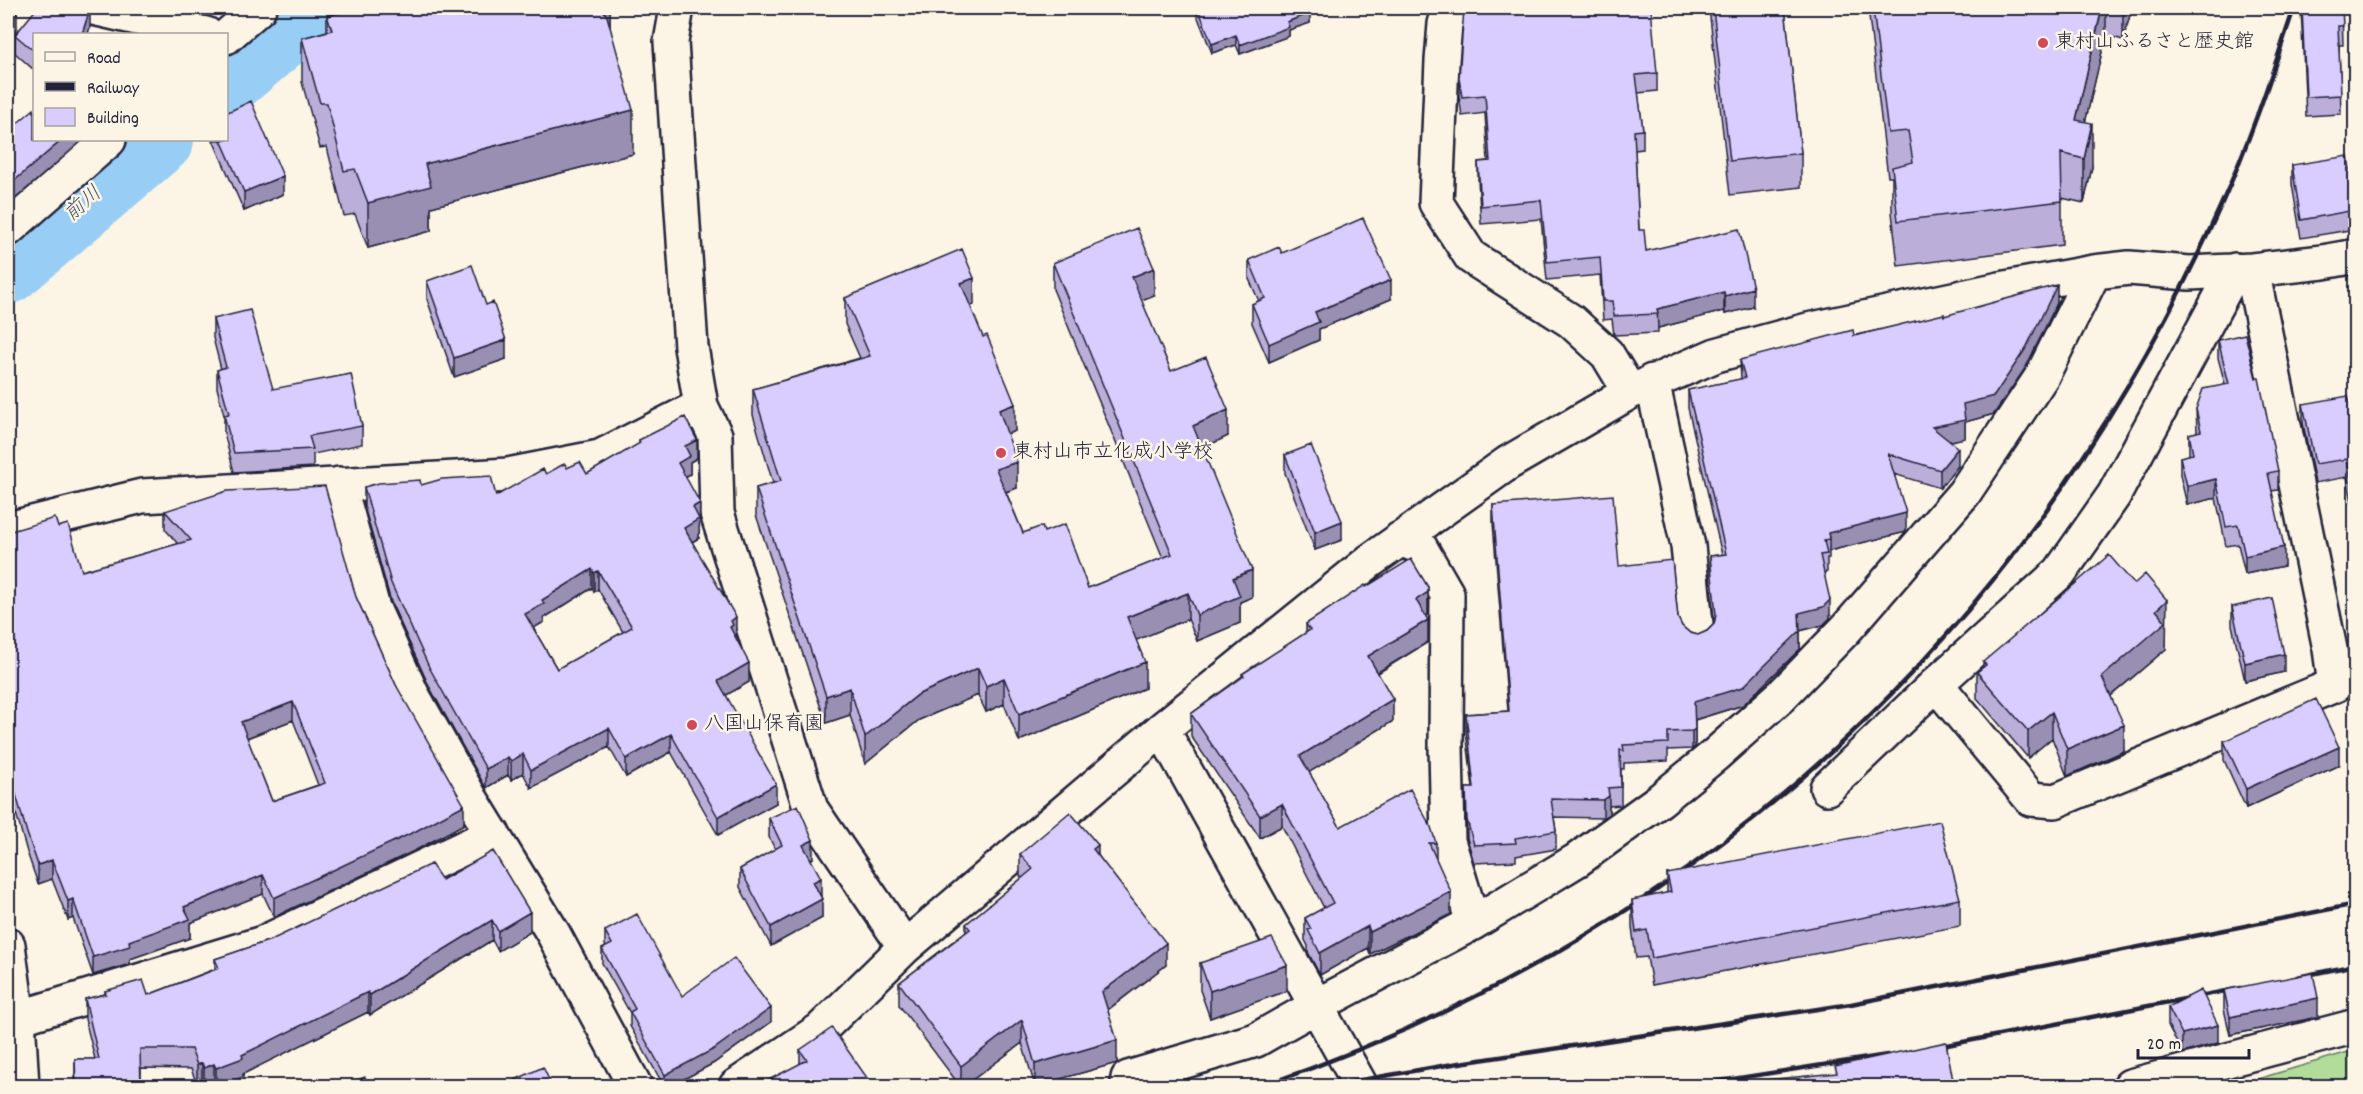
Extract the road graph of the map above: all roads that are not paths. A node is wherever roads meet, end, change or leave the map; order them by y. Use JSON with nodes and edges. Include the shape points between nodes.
{"nodes":[{"id":1,"x":93,"y":8,"type":"edge"},
{"id":2,"x":259,"y":8,"type":"edge"},
{"id":3,"x":677,"y":8,"type":"edge"},
{"id":4,"x":1450,"y":8,"type":"edge"},
{"id":5,"x":202,"y":33,"type":"edge"},
{"id":6,"x":228,"y":35,"type":"edge"},
{"id":7,"x":108,"y":141,"type":"edge"},
{"id":8,"x":8,"y":229,"type":"edge"},
{"id":9,"x":2355,"y":256,"type":"edge"},
{"id":10,"x":2243,"y":270,"type":"junction"},
{"id":11,"x":2094,"y":272,"type":"junction"},
{"id":12,"x":1641,"y":387,"type":"junction"},
{"id":13,"x":701,"y":406,"type":"junction"},
{"id":14,"x":339,"y":484,"type":"junction"},
{"id":15,"x":8,"y":529,"type":"edge"},
{"id":16,"x":1400,"y":539,"type":"junction"},
{"id":17,"x":1697,"y":634,"type":"edge"},
{"id":18,"x":2343,"y":646,"type":"edge"},
{"id":19,"x":1936,"y":684,"type":"junction"},
{"id":20,"x":1162,"y":729,"type":"junction"},
{"id":21,"x":1827,"y":788,"type":"dead end"},
{"id":22,"x":493,"y":834,"type":"junction"},
{"id":23,"x":1473,"y":922,"type":"junction"},
{"id":24,"x":8,"y":945,"type":"edge"},
{"id":25,"x":905,"y":947,"type":"junction"},
{"id":26,"x":1316,"y":1006,"type":"junction"},
{"id":27,"x":18,"y":1018,"type":"junction"},
{"id":28,"x":2355,"y":1026,"type":"edge"},
{"id":29,"x":1128,"y":1078,"type":"dead end"},
{"id":30,"x":22,"y":1086,"type":"edge"},
{"id":31,"x":635,"y":1086,"type":"edge"},
{"id":32,"x":736,"y":1086,"type":"edge"},
{"id":33,"x":1361,"y":1086,"type":"edge"},
{"id":34,"x":2130,"y":1086,"type":"edge"}],
"edges":[{"from":1,"to":5,"type":"street"},
{"from":2,"to":6,"type":"street"},
{"from":3,"to":13,"type":"street","via":[[671,42],[691,347]]},
{"from":4,"to":12,"type":"street","via":[[1442,62],[1436,203],[1471,257],[1571,321]]},
{"from":7,"to":8,"type":"street"},
{"from":9,"to":10,"type":"street"},
{"from":10,"to":11,"type":"street","via":[[2189,273],[2129,268]]},
{"from":10,"to":18,"type":"street"},
{"from":10,"to":19,"type":"street","via":[[2114,495],[2060,572]]},
{"from":11,"to":12,"type":"street","via":[[1808,330],[1716,355]]},
{"from":11,"to":23,"type":"street","via":[[2042,376],[1964,493],[1846,629],[1782,695],[1660,800],[1577,860]]},
{"from":12,"to":16,"type":"street","via":[[1508,463]]},
{"from":12,"to":17,"type":"street","via":[[1688,546]]},
{"from":13,"to":14,"type":"street","via":[[600,457],[508,475]]},
{"from":13,"to":25,"type":"street","via":[[715,435],[717,513],[811,809]]},
{"from":14,"to":15,"type":"street","via":[[142,496]]},
{"from":14,"to":22,"type":"street","via":[[373,608],[412,694]]},
{"from":16,"to":20,"type":"street"},
{"from":16,"to":23,"type":"street","via":[[1420,547],[1447,594],[1448,841]]},
{"from":18,"to":19,"type":"street","via":[[2335,686],[2055,801],[2031,798]]},
{"from":19,"to":21,"type":"street"},
{"from":20,"to":25,"type":"street"},
{"from":20,"to":26,"type":"street"},
{"from":22,"to":27,"type":"street","via":[[262,943]]},
{"from":22,"to":31,"type":"street","via":[[553,933]]},
{"from":23,"to":26,"type":"street"},
{"from":24,"to":27,"type":"street"},
{"from":25,"to":32,"type":"street","via":[[820,1030]]},
{"from":26,"to":29,"type":"street","via":[[1256,1040]]},
{"from":26,"to":33,"type":"street"},
{"from":27,"to":30,"type":"street"},
{"from":28,"to":34,"type":"street"}]}
